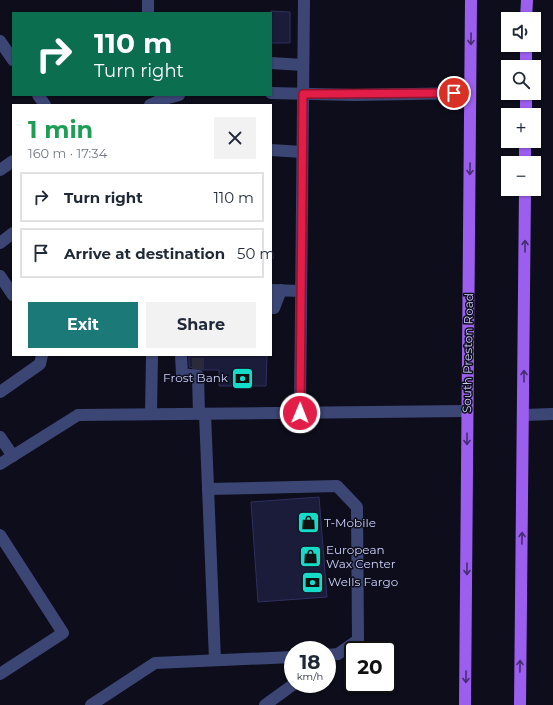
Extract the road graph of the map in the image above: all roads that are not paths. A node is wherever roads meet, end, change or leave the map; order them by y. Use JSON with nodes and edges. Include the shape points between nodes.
{"nodes":[{"id":1,"x":148,"y":0,"type":"edge"},
{"id":2,"x":304,"y":0,"type":"edge"},
{"id":3,"x":471,"y":0,"type":"edge"},
{"id":4,"x":526,"y":0,"type":"edge"},
{"id":5,"x":148,"y":12,"type":"edge"},
{"id":6,"x":526,"y":12,"type":"edge"},
{"id":7,"x":0,"y":41,"type":"edge"},
{"id":8,"x":12,"y":59,"type":"edge"},
{"id":9,"x":272,"y":64,"type":"edge"},
{"id":10,"x":303,"y":65,"type":"junction"},
{"id":11,"x":272,"y":93,"type":"edge"},
{"id":12,"x":470,"y":93,"type":"junction"},
{"id":13,"x":303,"y":94,"type":"junction"},
{"id":14,"x":175,"y":96,"type":"edge"},
{"id":15,"x":152,"y":104,"type":"edge"},
{"id":16,"x":272,"y":150,"type":"edge"},
{"id":17,"x":302,"y":152,"type":"junction"},
{"id":18,"x":12,"y":163,"type":"edge"},
{"id":19,"x":0,"y":170,"type":"edge"},
{"id":20,"x":525,"y":196,"type":"edge"},
{"id":21,"x":12,"y":234,"type":"edge"},
{"id":22,"x":0,"y":242,"type":"edge"},
{"id":23,"x":0,"y":276,"type":"edge"},
{"id":24,"x":276,"y":290,"type":"edge"},
{"id":25,"x":301,"y":291,"type":"junction"},
{"id":26,"x":12,"y":294,"type":"edge"},
{"id":27,"x":272,"y":308,"type":"edge"},
{"id":28,"x":42,"y":356,"type":"edge"},
{"id":29,"x":152,"y":356,"type":"edge"},
{"id":30,"x":181,"y":356,"type":"edge"},
{"id":31,"x":0,"y":392,"type":"edge"},
{"id":32,"x":467,"y":411,"type":"junction"},
{"id":33,"x":300,"y":413,"type":"junction"},
{"id":34,"x":151,"y":414,"type":"junction"},
{"id":35,"x":202,"y":414,"type":"junction"},
{"id":36,"x":553,"y":414,"type":"edge"},
{"id":37,"x":524,"y":415,"type":"junction"},
{"id":38,"x":0,"y":437,"type":"edge"},
{"id":39,"x":13,"y":456,"type":"junction"},
{"id":40,"x":0,"y":464,"type":"edge"},
{"id":41,"x":208,"y":489,"type":"junction"},
{"id":42,"x":0,"y":535,"type":"edge"},
{"id":43,"x":336,"y":653,"type":"edge"},
{"id":44,"x":284,"y":657,"type":"edge"},
{"id":45,"x":215,"y":660,"type":"junction"},
{"id":46,"x":0,"y":674,"type":"edge"},
{"id":47,"x":284,"y":691,"type":"edge"},
{"id":48,"x":91,"y":705,"type":"edge"},
{"id":49,"x":265,"y":705,"type":"edge"},
{"id":50,"x":465,"y":705,"type":"edge"},
{"id":51,"x":520,"y":705,"type":"edge"}],
"edges":[{"from":1,"to":5,"type":"lane"},
{"from":2,"to":10,"type":"lane"},
{"from":3,"to":12,"type":"main road","name":"South Preston Road","one_way":true},
{"from":4,"to":6,"type":"main road"},
{"from":7,"to":8,"type":"lane"},
{"from":9,"to":10,"type":"lane"},
{"from":10,"to":13,"type":"lane"},
{"from":11,"to":13,"type":"lane"},
{"from":12,"to":13,"type":"lane"},
{"from":12,"to":32,"type":"main road","name":"South Preston Road","one_way":true},
{"from":13,"to":17,"type":"lane"},
{"from":14,"to":15,"type":"lane"},
{"from":16,"to":17,"type":"lane"},
{"from":17,"to":25,"type":"lane"},
{"from":18,"to":19,"type":"lane"},
{"from":37,"to":20,"type":"main road","one_way":true},
{"from":21,"to":22,"type":"lane"},
{"from":23,"to":26,"type":"lane"},
{"from":24,"to":25,"type":"lane"},
{"from":24,"to":27,"type":"lane"},
{"from":25,"to":33,"type":"lane"},
{"from":28,"to":31,"type":"lane","via":[[40,364]]},
{"from":29,"to":34,"type":"lane"},
{"from":30,"to":35,"type":"lane","via":[[182,374],[198,373]]},
{"from":32,"to":33,"type":"lane"},
{"from":32,"to":50,"type":"main road","name":"South Preston Road","one_way":true},
{"from":33,"to":35,"type":"lane"},
{"from":34,"to":35,"type":"lane"},
{"from":34,"to":39,"type":"lane","via":[[78,415]]},
{"from":35,"to":41,"type":"lane"},
{"from":36,"to":37,"type":"lane"},
{"from":51,"to":37,"type":"main road","one_way":true},
{"from":38,"to":39,"type":"lane"},
{"from":39,"to":40,"type":"lane"},
{"from":41,"to":43,"type":"lane","via":[[337,486],[357,507],[358,640]]},
{"from":41,"to":45,"type":"lane"},
{"from":42,"to":46,"type":"lane","via":[[63,633]]},
{"from":44,"to":45,"type":"lane"},
{"from":45,"to":48,"type":"lane","via":[[155,663]]},
{"from":47,"to":49,"type":"lane"}]}
